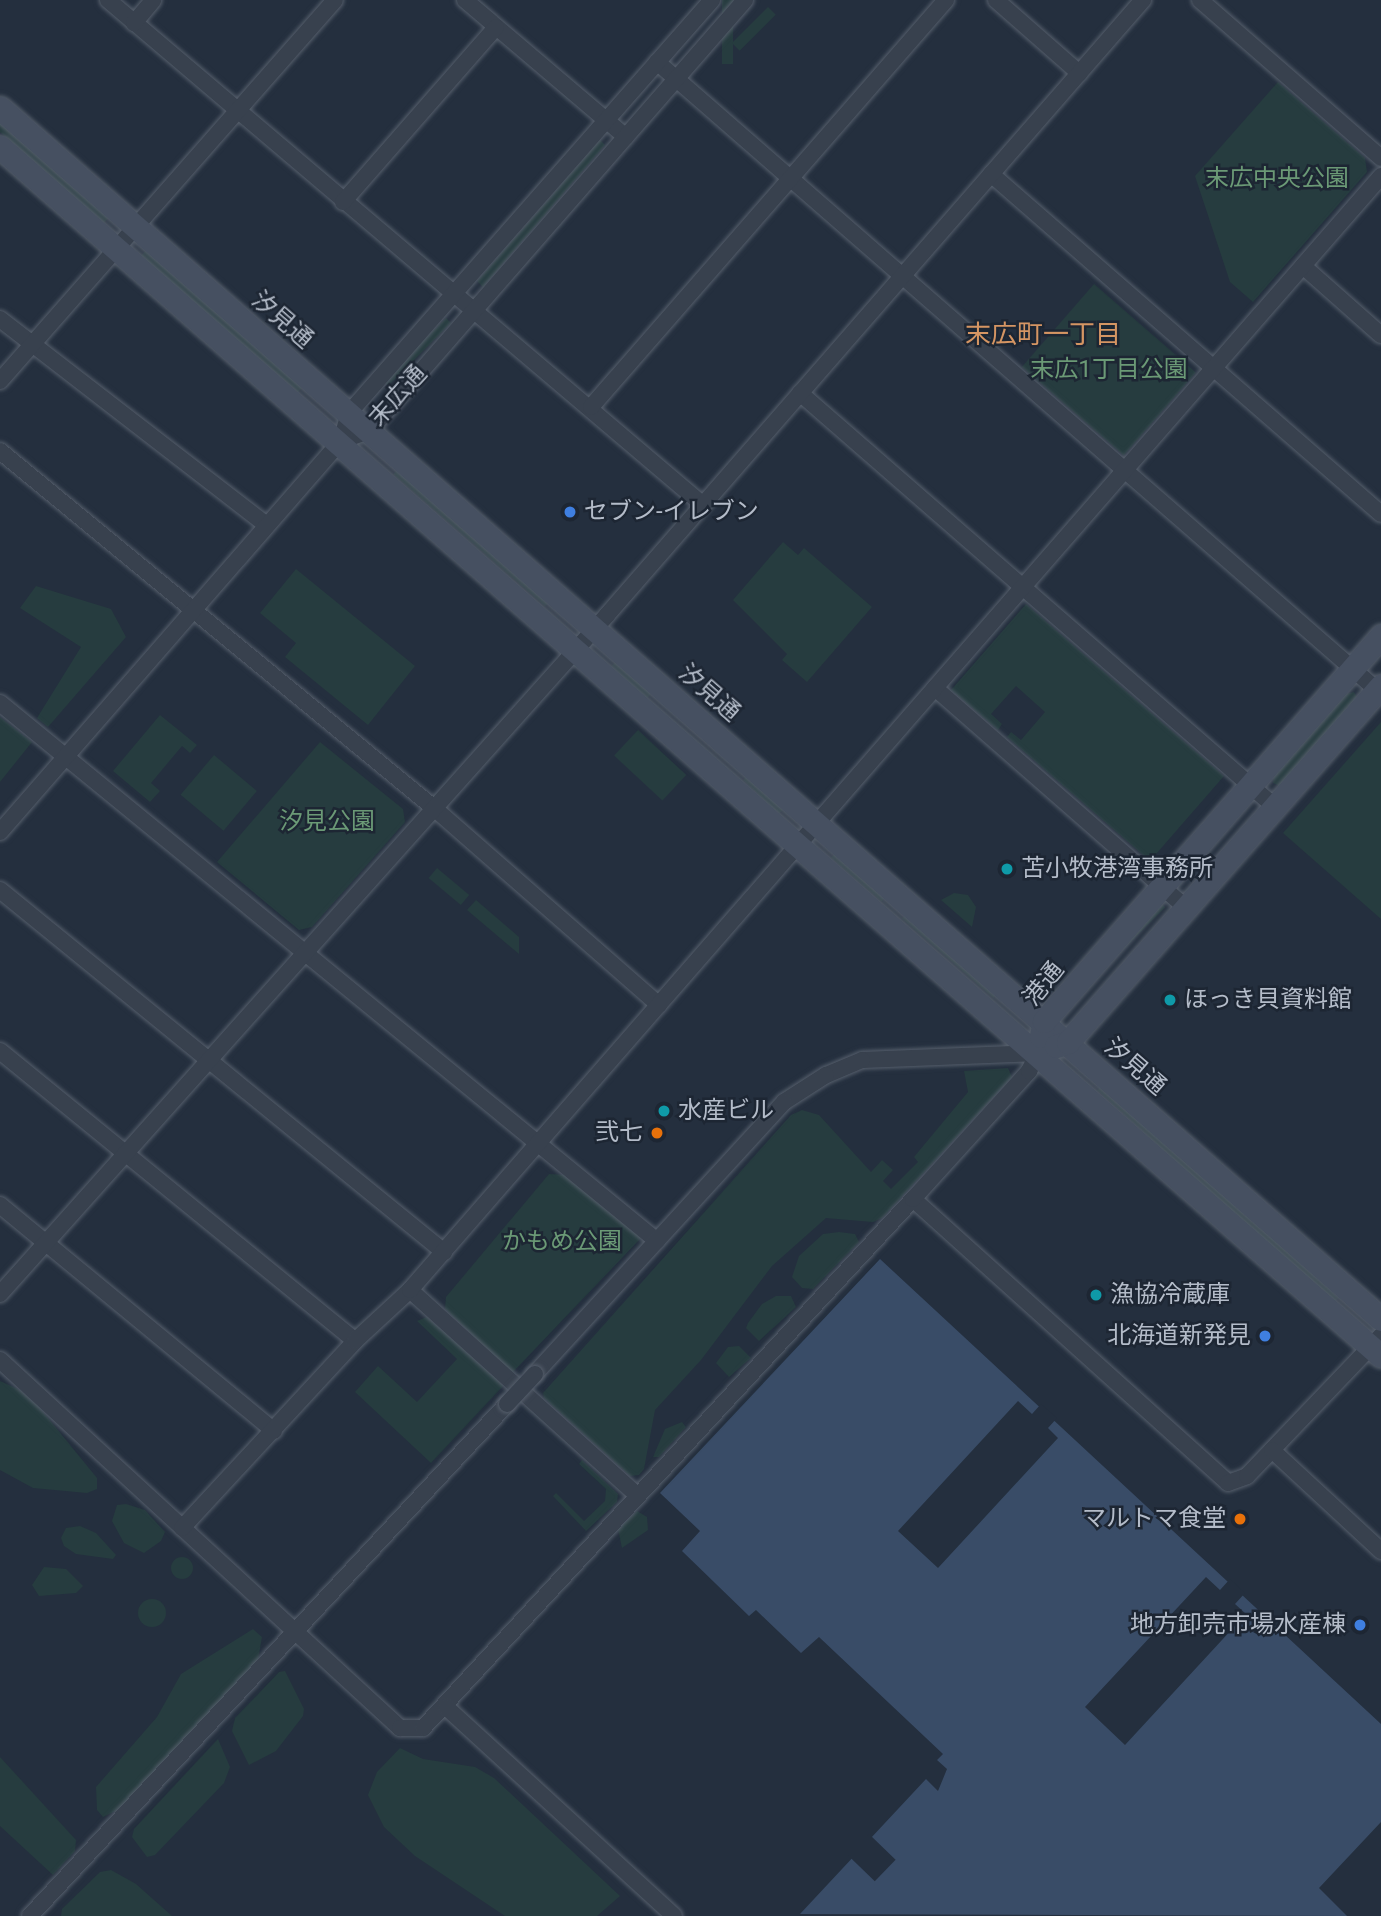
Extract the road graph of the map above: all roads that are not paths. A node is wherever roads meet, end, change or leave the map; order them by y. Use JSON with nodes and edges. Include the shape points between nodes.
{"nodes":[{"id":1,"x":107,"y":0,"type":"edge"},
{"id":2,"x":153,"y":0,"type":"edge"},
{"id":3,"x":335,"y":0,"type":"edge"},
{"id":4,"x":465,"y":0,"type":"edge"},
{"id":5,"x":712,"y":0,"type":"edge"},
{"id":6,"x":745,"y":0,"type":"edge"},
{"id":7,"x":946,"y":0,"type":"edge"},
{"id":8,"x":996,"y":0,"type":"edge"},
{"id":9,"x":1143,"y":0,"type":"edge"},
{"id":10,"x":1200,"y":0,"type":"edge"},
{"id":11,"x":134,"y":23,"type":"junction"},
{"id":12,"x":496,"y":27,"type":"junction"},
{"id":13,"x":657,"y":62,"type":"junction"},
{"id":14,"x":1079,"y":73,"type":"junction"},
{"id":15,"x":676,"y":79,"type":"junction"},
{"id":16,"x":0,"y":108,"type":"edge"},
{"id":17,"x":236,"y":111,"type":"junction"},
{"id":18,"x":606,"y":120,"type":"junction"},
{"id":19,"x":625,"y":137,"type":"junction"},
{"id":20,"x":0,"y":146,"type":"edge"},
{"id":21,"x":1381,"y":158,"type":"edge"},
{"id":22,"x":991,"y":174,"type":"junction"},
{"id":23,"x":1381,"y":176,"type":"edge"},
{"id":24,"x":791,"y":179,"type":"junction"},
{"id":25,"x":343,"y":202,"type":"junction"},
{"id":26,"x":134,"y":225,"type":"junction"},
{"id":27,"x":115,"y":246,"type":"junction"},
{"id":28,"x":1303,"y":266,"type":"junction"},
{"id":29,"x":902,"y":276,"type":"junction"},
{"id":30,"x":454,"y":293,"type":"junction"},
{"id":31,"x":474,"y":310,"type":"junction"},
{"id":32,"x":0,"y":320,"type":"edge"},
{"id":33,"x":1381,"y":335,"type":"edge"},
{"id":34,"x":31,"y":344,"type":"junction"},
{"id":35,"x":1214,"y":368,"type":"junction"},
{"id":36,"x":0,"y":381,"type":"edge"},
{"id":37,"x":800,"y":393,"type":"junction"},
{"id":38,"x":592,"y":407,"type":"junction"},
{"id":39,"x":349,"y":413,"type":"junction"},
{"id":40,"x":369,"y":431,"type":"junction"},
{"id":41,"x":341,"y":440,"type":"junction"},
{"id":42,"x":0,"y":451,"type":"edge"},
{"id":43,"x":1125,"y":470,"type":"junction"},
{"id":44,"x":702,"y":505,"type":"junction"},
{"id":45,"x":1381,"y":514,"type":"edge"},
{"id":46,"x":267,"y":525,"type":"junction"},
{"id":47,"x":1023,"y":587,"type":"junction"},
{"id":48,"x":194,"y":608,"type":"junction"},
{"id":49,"x":595,"y":629,"type":"junction"},
{"id":50,"x":1381,"y":636,"type":"edge"},
{"id":51,"x":577,"y":649,"type":"junction"},
{"id":52,"x":1352,"y":668,"type":"junction"},
{"id":53,"x":935,"y":688,"type":"junction"},
{"id":54,"x":1379,"y":688,"type":"edge"},
{"id":55,"x":0,"y":703,"type":"edge"},
{"id":56,"x":65,"y":757,"type":"junction"},
{"id":57,"x":1251,"y":786,"type":"junction"},
{"id":58,"x":1275,"y":807,"type":"junction"},
{"id":59,"x":434,"y":808,"type":"junction"},
{"id":60,"x":818,"y":823,"type":"junction"},
{"id":61,"x":0,"y":832,"type":"edge"},
{"id":62,"x":800,"y":843,"type":"junction"},
{"id":63,"x":1163,"y":887,"type":"junction"},
{"id":64,"x":1,"y":891,"type":"edge"},
{"id":65,"x":1186,"y":908,"type":"junction"},
{"id":66,"x":305,"y":953,"type":"junction"},
{"id":67,"x":659,"y":1005,"type":"junction"},
{"id":68,"x":1044,"y":1021,"type":"junction"},
{"id":69,"x":1068,"y":1042,"type":"junction"},
{"id":70,"x":0,"y":1051,"type":"edge"},
{"id":71,"x":1038,"y":1053,"type":"junction"},
{"id":72,"x":209,"y":1060,"type":"junction"},
{"id":73,"x":538,"y":1144,"type":"junction"},
{"id":74,"x":125,"y":1154,"type":"junction"},
{"id":75,"x":914,"y":1199,"type":"junction"},
{"id":76,"x":0,"y":1205,"type":"edge"},
{"id":77,"x":657,"y":1241,"type":"junction"},
{"id":78,"x":46,"y":1243,"type":"junction"},
{"id":79,"x":444,"y":1252,"type":"junction"},
{"id":80,"x":410,"y":1290,"type":"junction"},
{"id":81,"x":0,"y":1294,"type":"edge"},
{"id":82,"x":1381,"y":1319,"type":"edge"},
{"id":83,"x":355,"y":1341,"type":"junction"},
{"id":84,"x":1377,"y":1346,"type":"edge"},
{"id":85,"x":0,"y":1360,"type":"edge"},
{"id":86,"x":274,"y":1431,"type":"junction"},
{"id":87,"x":1272,"y":1450,"type":"junction"},
{"id":88,"x":637,"y":1495,"type":"junction"},
{"id":89,"x":182,"y":1528,"type":"junction"},
{"id":90,"x":1381,"y":1550,"type":"edge"},
{"id":91,"x":295,"y":1632,"type":"junction"},
{"id":92,"x":446,"y":1706,"type":"junction"},
{"id":93,"x":30,"y":1916,"type":"edge"},
{"id":94,"x":674,"y":1916,"type":"edge"}],
"edges":[{"from":1,"to":11,"type":"street"},
{"from":2,"to":11,"type":"street"},
{"from":3,"to":17,"type":"street"},
{"from":4,"to":12,"type":"street"},
{"from":5,"to":13,"type":"street","name":"末広通"},
{"from":6,"to":15,"type":"street","name":"末広通"},
{"from":7,"to":24,"type":"street"},
{"from":8,"to":14,"type":"street"},
{"from":9,"to":14,"type":"street"},
{"from":10,"to":21,"type":"street"},
{"from":11,"to":17,"type":"street"},
{"from":12,"to":18,"type":"street"},
{"from":12,"to":25,"type":"street"},
{"from":13,"to":15,"type":"street"},
{"from":13,"to":18,"type":"street","name":"末広通"},
{"from":14,"to":22,"type":"street"},
{"from":15,"to":19,"type":"street","name":"末広通"},
{"from":15,"to":24,"type":"street"},
{"from":16,"to":26,"type":"street","name":"汐見通"},
{"from":17,"to":25,"type":"street"},
{"from":17,"to":26,"type":"street"},
{"from":18,"to":19,"type":"street"},
{"from":18,"to":30,"type":"street","name":"末広通"},
{"from":19,"to":31,"type":"street","name":"末広通"},
{"from":20,"to":27,"type":"street"},
{"from":22,"to":29,"type":"street"},
{"from":22,"to":35,"type":"street"},
{"from":23,"to":28,"type":"street"},
{"from":24,"to":29,"type":"street"},
{"from":24,"to":38,"type":"street"},
{"from":25,"to":30,"type":"street"},
{"from":26,"to":27,"type":"street"},
{"from":26,"to":39,"type":"street","name":"汐見通"},
{"from":27,"to":34,"type":"street"},
{"from":27,"to":41,"type":"street"},
{"from":28,"to":33,"type":"street"},
{"from":28,"to":35,"type":"street"},
{"from":29,"to":37,"type":"street"},
{"from":29,"to":43,"type":"street"},
{"from":30,"to":31,"type":"street"},
{"from":30,"to":39,"type":"street","name":"末広通"},
{"from":31,"to":38,"type":"street"},
{"from":31,"to":40,"type":"street","name":"末広通"},
{"from":32,"to":34,"type":"street"},
{"from":34,"to":36,"type":"street"},
{"from":34,"to":46,"type":"street"},
{"from":35,"to":43,"type":"street"},
{"from":35,"to":45,"type":"street"},
{"from":37,"to":44,"type":"street"},
{"from":37,"to":47,"type":"street"},
{"from":38,"to":44,"type":"street"},
{"from":39,"to":40,"type":"street","name":"汐見通"},
{"from":39,"to":41,"type":"street","name":"末広通"},
{"from":40,"to":41,"type":"street","name":"末広通"},
{"from":40,"to":49,"type":"street","name":"汐見通"},
{"from":41,"to":46,"type":"street"},
{"from":41,"to":51,"type":"street"},
{"from":42,"to":48,"type":"street"},
{"from":43,"to":47,"type":"street"},
{"from":43,"to":52,"type":"street"},
{"from":44,"to":49,"type":"street"},
{"from":46,"to":48,"type":"street"},
{"from":47,"to":53,"type":"street"},
{"from":47,"to":57,"type":"street"},
{"from":48,"to":56,"type":"street"},
{"from":48,"to":59,"type":"street"},
{"from":49,"to":51,"type":"street"},
{"from":49,"to":60,"type":"street","name":"汐見通"},
{"from":50,"to":52,"type":"street","name":"港通"},
{"from":51,"to":59,"type":"street"},
{"from":51,"to":62,"type":"street"},
{"from":52,"to":54,"type":"street"},
{"from":52,"to":57,"type":"street","name":"港通"},
{"from":53,"to":60,"type":"street"},
{"from":53,"to":63,"type":"street"},
{"from":54,"to":58,"type":"street"},
{"from":55,"to":56,"type":"street"},
{"from":56,"to":61,"type":"street"},
{"from":56,"to":66,"type":"street"},
{"from":57,"to":58,"type":"street"},
{"from":57,"to":63,"type":"street","name":"港通"},
{"from":58,"to":65,"type":"street"},
{"from":59,"to":66,"type":"street"},
{"from":59,"to":67,"type":"street"},
{"from":60,"to":62,"type":"street"},
{"from":60,"to":68,"type":"street","name":"汐見通"},
{"from":62,"to":67,"type":"street"},
{"from":62,"to":71,"type":"street"},
{"from":63,"to":65,"type":"street"},
{"from":63,"to":68,"type":"street","name":"港通"},
{"from":64,"to":72,"type":"street"},
{"from":65,"to":69,"type":"street"},
{"from":66,"to":72,"type":"street"},
{"from":66,"to":73,"type":"street"},
{"from":67,"to":73,"type":"street"},
{"from":68,"to":69,"type":"street","name":"汐見通"},
{"from":68,"to":71,"type":"street","name":"港通"},
{"from":69,"to":71,"type":"street"},
{"from":69,"to":82,"type":"street","name":"汐見通"},
{"from":70,"to":74,"type":"street"},
{"from":71,"to":75,"type":"street","via":[[1029,1070]]},
{"from":71,"to":77,"type":"street","via":[[862,1060],[826,1075],[784,1102]]},
{"from":71,"to":84,"type":"street"},
{"from":72,"to":74,"type":"street"},
{"from":72,"to":79,"type":"street"},
{"from":73,"to":77,"type":"street"},
{"from":73,"to":79,"type":"street"},
{"from":74,"to":78,"type":"street"},
{"from":74,"to":83,"type":"street"},
{"from":75,"to":87,"type":"street","via":[[1228,1483],[1247,1476]]},
{"from":75,"to":88,"type":"street"},
{"from":76,"to":78,"type":"street"},
{"from":77,"to":91,"type":"street","bridge":true},
{"from":78,"to":81,"type":"street"},
{"from":78,"to":86,"type":"street"},
{"from":79,"to":80,"type":"street"},
{"from":80,"to":83,"type":"street"},
{"from":80,"to":88,"type":"street"},
{"from":83,"to":86,"type":"street"},
{"from":84,"to":87,"type":"street"},
{"from":85,"to":89,"type":"street"},
{"from":86,"to":89,"type":"street"},
{"from":87,"to":90,"type":"street"},
{"from":88,"to":92,"type":"street"},
{"from":89,"to":91,"type":"street"},
{"from":91,"to":92,"type":"street","via":[[400,1728],[423,1728]]},
{"from":91,"to":93,"type":"street"},
{"from":92,"to":94,"type":"street"}]}
